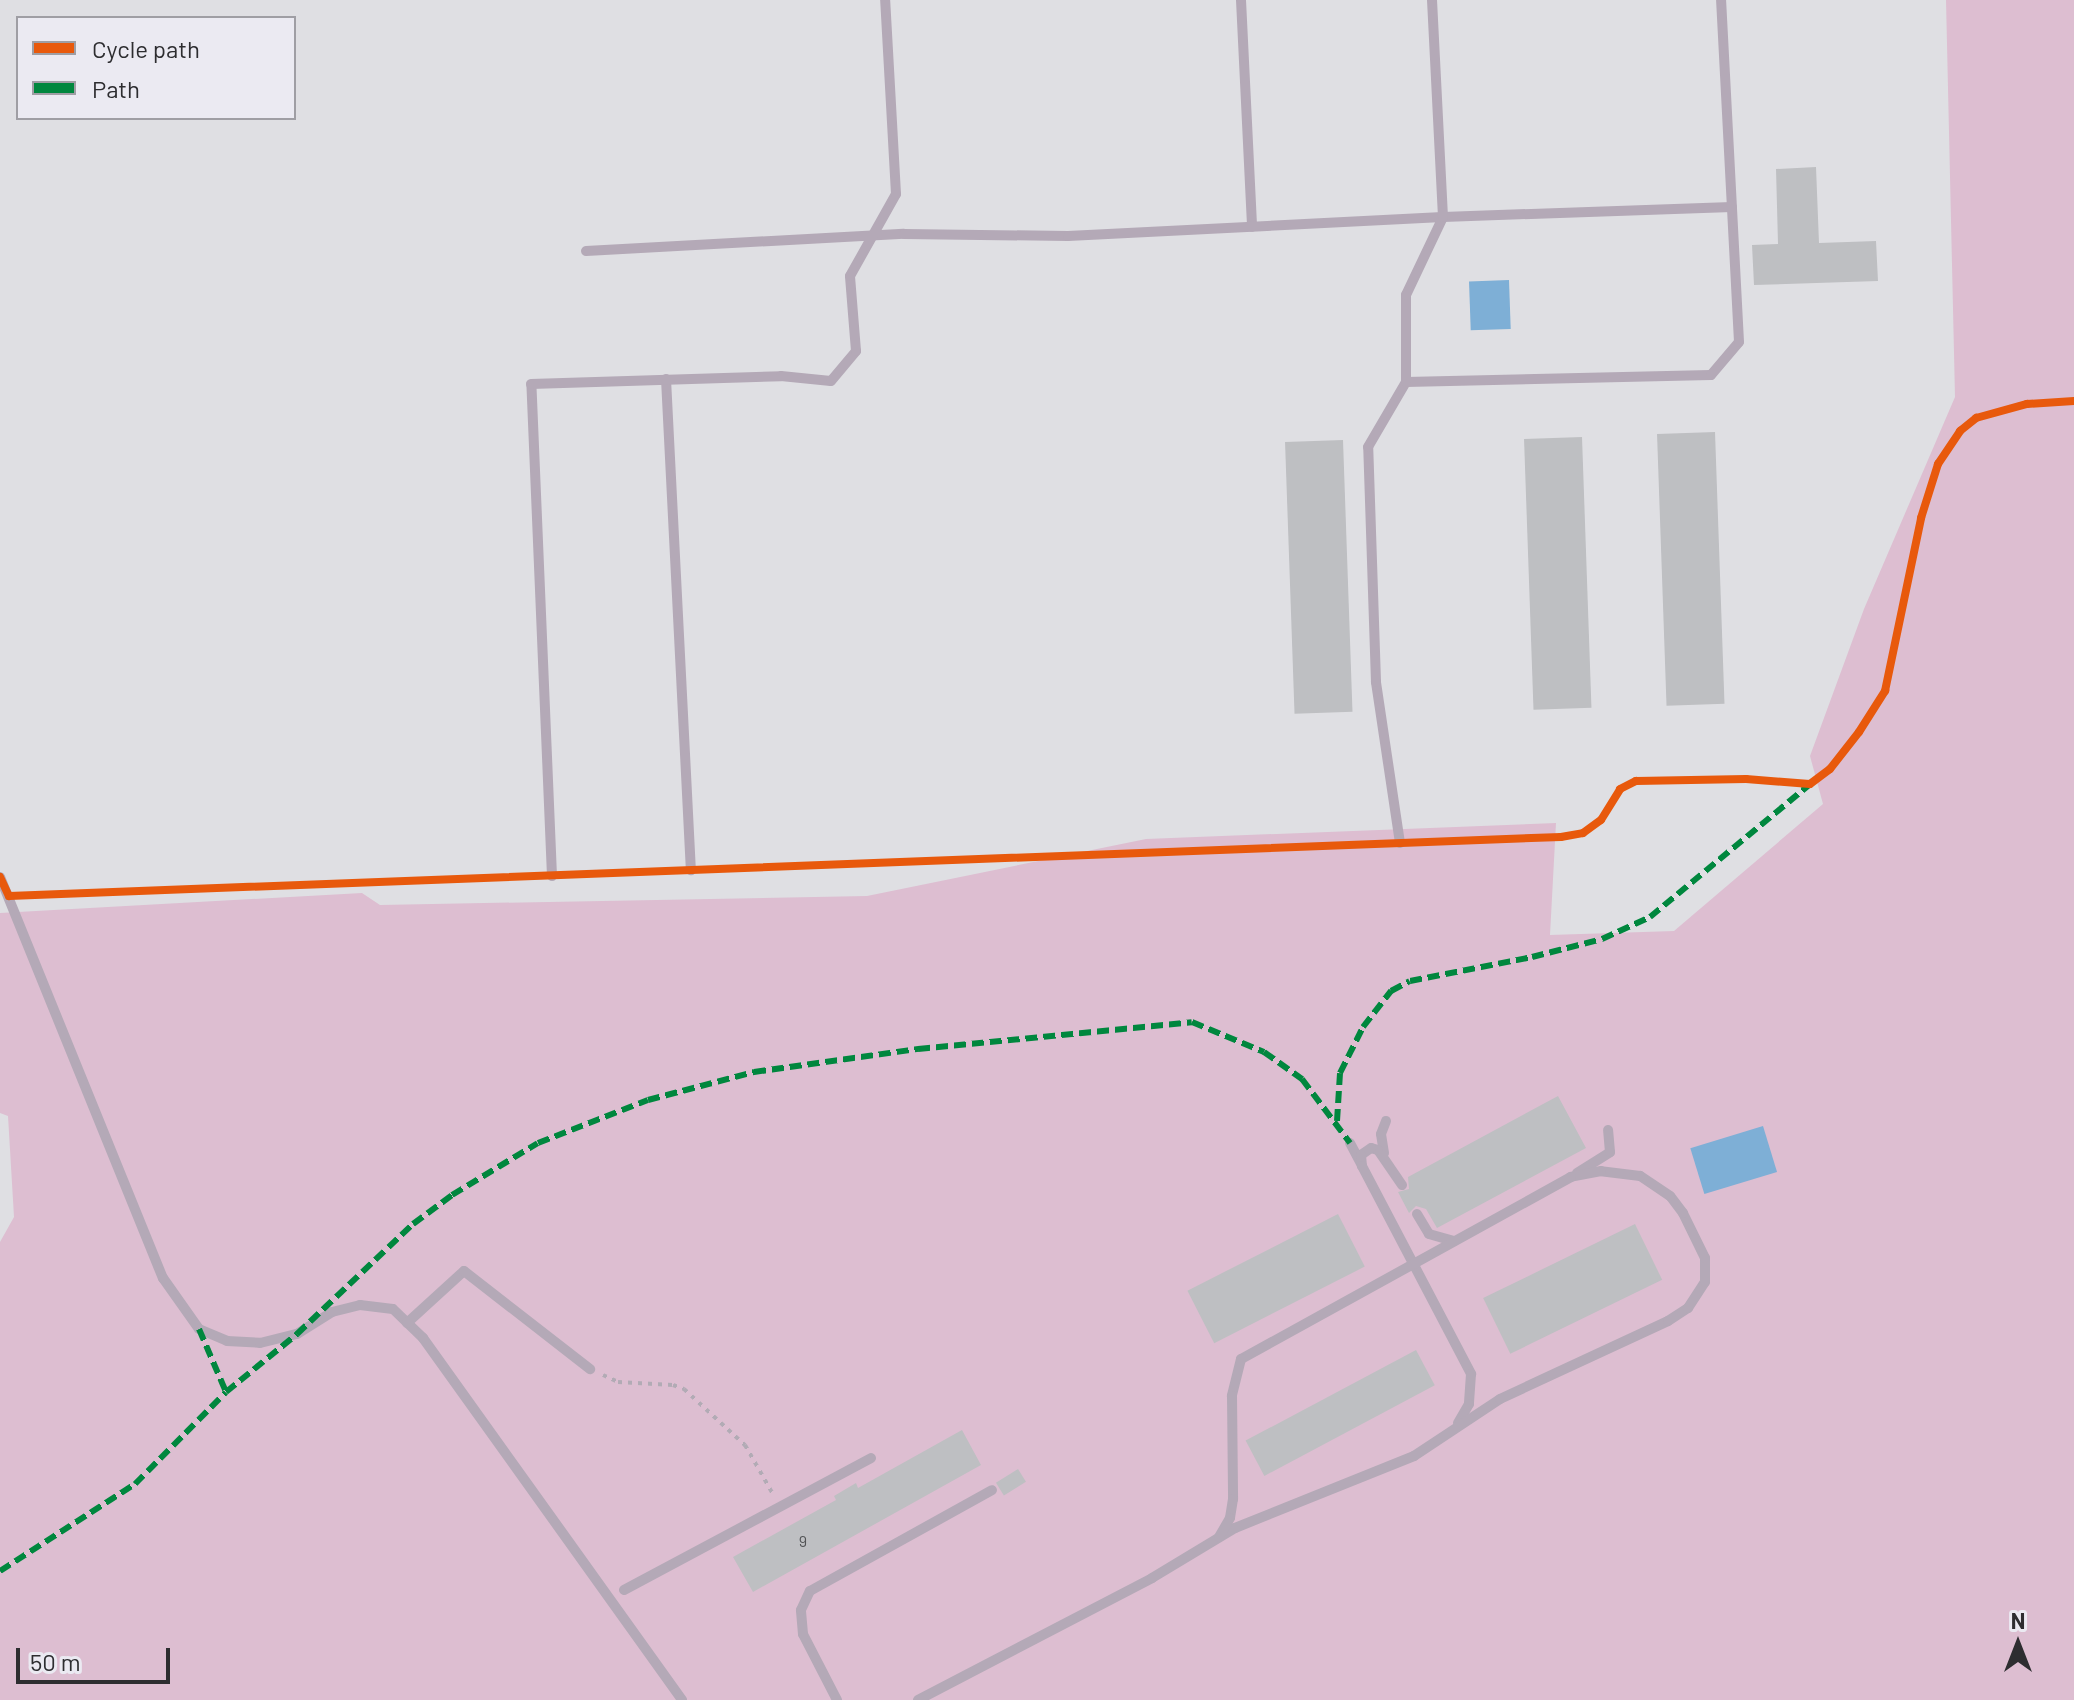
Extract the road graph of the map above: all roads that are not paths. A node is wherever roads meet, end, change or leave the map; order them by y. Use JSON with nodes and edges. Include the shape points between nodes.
{"nodes":[{"id":1,"x":885,"y":0,"type":"edge"},
{"id":2,"x":1241,"y":0,"type":"edge"},
{"id":3,"x":1432,"y":0,"type":"edge"},
{"id":4,"x":1721,"y":0,"type":"edge"},
{"id":5,"x":1732,"y":207,"type":"junction"},
{"id":6,"x":1443,"y":217,"type":"junction"},
{"id":7,"x":1252,"y":227,"type":"junction"},
{"id":8,"x":875,"y":236,"type":"junction"},
{"id":9,"x":586,"y":251,"type":"dead end"},
{"id":10,"x":666,"y":379,"type":"junction"},
{"id":11,"x":1406,"y":382,"type":"junction"},
{"id":12,"x":1400,"y":843,"type":"dead end"},
{"id":13,"x":691,"y":870,"type":"dead end"},
{"id":14,"x":552,"y":876,"type":"dead end"},
{"id":15,"x":0,"y":877,"type":"edge"},
{"id":16,"x":1386,"y":1121,"type":"dead end"},
{"id":17,"x":1608,"y":1130,"type":"dead end"},
{"id":18,"x":1350,"y":1143,"type":"dead end"},
{"id":19,"x":1385,"y":1155,"type":"junction"},
{"id":20,"x":1362,"y":1166,"type":"junction"},
{"id":21,"x":1571,"y":1177,"type":"junction"},
{"id":22,"x":1402,"y":1185,"type":"dead end"},
{"id":23,"x":1417,"y":1214,"type":"dead end"},
{"id":24,"x":1454,"y":1241,"type":"junction"},
{"id":25,"x":1413,"y":1263,"type":"junction"},
{"id":26,"x":407,"y":1323,"type":"junction"},
{"id":27,"x":590,"y":1369,"type":"road end"},
{"id":28,"x":1449,"y":1434,"type":"junction"},
{"id":29,"x":871,"y":1458,"type":"dead end"},
{"id":30,"x":992,"y":1490,"type":"dead end"},
{"id":31,"x":1219,"y":1537,"type":"junction"},
{"id":32,"x":624,"y":1590,"type":"dead end"},
{"id":33,"x":682,"y":1700,"type":"edge"},
{"id":34,"x":837,"y":1700,"type":"edge"},
{"id":35,"x":918,"y":1700,"type":"edge"}],
"edges":[{"from":1,"to":8,"type":"lane","via":[[896,194]]},
{"from":2,"to":7,"type":"lane"},
{"from":3,"to":6,"type":"lane"},
{"from":4,"to":5,"type":"lane"},
{"from":5,"to":6,"type":"lane"},
{"from":5,"to":11,"type":"lane","via":[[1739,342],[1711,375]]},
{"from":6,"to":7,"type":"lane"},
{"from":6,"to":11,"type":"lane","via":[[1406,295]]},
{"from":7,"to":8,"type":"lane","via":[[1068,236]]},
{"from":8,"to":9,"type":"lane"},
{"from":8,"to":10,"type":"lane","via":[[850,276],[856,351],[831,381],[781,376]]},
{"from":10,"to":13,"type":"lane"},
{"from":10,"to":14,"type":"lane","via":[[531,384]]},
{"from":11,"to":12,"type":"lane","via":[[1368,447],[1376,682]]},
{"from":15,"to":26,"type":"lane","via":[[163,1278],[199,1329],[227,1341],[260,1343],[297,1334],[332,1312],[360,1305],[393,1309]]},
{"from":16,"to":19,"type":"lane","via":[[1381,1134]]},
{"from":17,"to":21,"type":"lane","via":[[1610,1152]]},
{"from":18,"to":20,"type":"lane"},
{"from":19,"to":20,"type":"lane","via":[[1364,1151]]},
{"from":19,"to":22,"type":"lane"},
{"from":20,"to":25,"type":"lane"},
{"from":21,"to":24,"type":"lane"},
{"from":21,"to":28,"type":"lane","via":[[1621,1171],[1670,1196],[1705,1258],[1700,1294],[1668,1321],[1529,1384]]},
{"from":23,"to":24,"type":"lane","via":[[1429,1234]]},
{"from":24,"to":25,"type":"lane"},
{"from":25,"to":28,"type":"lane","via":[[1471,1374],[1469,1404]]},
{"from":25,"to":31,"type":"lane","via":[[1241,1359],[1232,1396],[1233,1499]]},
{"from":26,"to":27,"type":"lane","via":[[464,1271]]},
{"from":26,"to":33,"type":"lane","via":[[423,1338]]},
{"from":28,"to":31,"type":"lane","via":[[1414,1456]]},
{"from":29,"to":32,"type":"lane"},
{"from":30,"to":34,"type":"lane","via":[[810,1591],[801,1610],[803,1634]]},
{"from":31,"to":35,"type":"lane","via":[[1152,1578]]}]}
